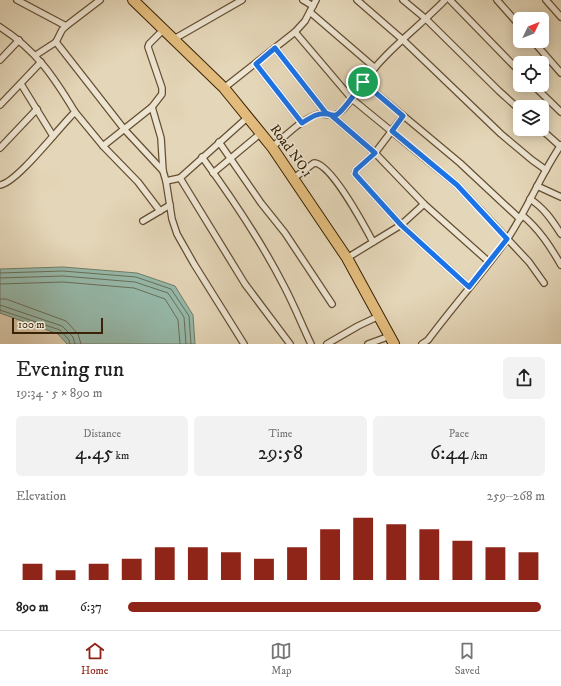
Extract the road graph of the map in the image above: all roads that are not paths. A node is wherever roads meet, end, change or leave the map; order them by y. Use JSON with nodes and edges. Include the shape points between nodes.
{"nodes":[{"id":1,"x":17,"y":0,"type":"edge"},
{"id":2,"x":100,"y":0,"type":"edge"},
{"id":3,"x":242,"y":0,"type":"edge"},
{"id":4,"x":303,"y":0,"type":"edge"},
{"id":5,"x":316,"y":0,"type":"edge"},
{"id":6,"x":357,"y":0,"type":"edge"},
{"id":7,"x":403,"y":0,"type":"edge"},
{"id":8,"x":445,"y":0,"type":"edge"},
{"id":9,"x":450,"y":0,"type":"edge"},
{"id":10,"x":497,"y":0,"type":"edge"},
{"id":11,"x":546,"y":0,"type":"edge"},
{"id":12,"x":138,"y":2,"type":"edge"},
{"id":13,"x":312,"y":9,"type":"junction"},
{"id":14,"x":561,"y":17,"type":"edge"},
{"id":15,"x":513,"y":18,"type":"edge"},
{"id":16,"x":426,"y":19,"type":"junction"},
{"id":17,"x":66,"y":26,"type":"junction"},
{"id":18,"x":0,"y":28,"type":"edge"},
{"id":19,"x":164,"y":29,"type":"junction"},
{"id":20,"x":295,"y":32,"type":"junction"},
{"id":21,"x":174,"y":39,"type":"junction"},
{"id":22,"x":20,"y":40,"type":"junction"},
{"id":23,"x":403,"y":40,"type":"junction"},
{"id":24,"x":56,"y":42,"type":"junction"},
{"id":25,"x":275,"y":48,"type":"junction"},
{"id":26,"x":539,"y":48,"type":"edge"},
{"id":27,"x":36,"y":55,"type":"junction"},
{"id":28,"x":0,"y":60,"type":"edge"},
{"id":29,"x":41,"y":62,"type":"junction"},
{"id":30,"x":256,"y":64,"type":"junction"},
{"id":31,"x":513,"y":65,"type":"edge"},
{"id":32,"x":375,"y":68,"type":"junction"},
{"id":33,"x":561,"y":73,"type":"edge"},
{"id":34,"x":363,"y":82,"type":"junction"},
{"id":35,"x":21,"y":84,"type":"junction"},
{"id":36,"x":224,"y":88,"type":"junction"},
{"id":37,"x":540,"y":92,"type":"edge"},
{"id":38,"x":352,"y":99,"type":"junction"},
{"id":39,"x":513,"y":103,"type":"edge"},
{"id":40,"x":0,"y":105,"type":"edge"},
{"id":41,"x":152,"y":107,"type":"junction"},
{"id":42,"x":37,"y":109,"type":"junction"},
{"id":43,"x":75,"y":112,"type":"junction"},
{"id":44,"x":561,"y":112,"type":"edge"},
{"id":45,"x":329,"y":114,"type":"junction"},
{"id":46,"x":248,"y":116,"type":"junction"},
{"id":47,"x":403,"y":116,"type":"junction"},
{"id":48,"x":302,"y":123,"type":"junction"},
{"id":49,"x":124,"y":128,"type":"junction"},
{"id":50,"x":392,"y":131,"type":"junction"},
{"id":51,"x":261,"y":133,"type":"junction"},
{"id":52,"x":53,"y":136,"type":"junction"},
{"id":53,"x":549,"y":136,"type":"edge"},
{"id":54,"x":219,"y":142,"type":"junction"},
{"id":55,"x":103,"y":146,"type":"junction"},
{"id":56,"x":561,"y":146,"type":"edge"},
{"id":57,"x":272,"y":147,"type":"junction"},
{"id":58,"x":0,"y":148,"type":"edge"},
{"id":59,"x":375,"y":153,"type":"junction"},
{"id":60,"x":202,"y":157,"type":"junction"},
{"id":61,"x":230,"y":158,"type":"junction"},
{"id":62,"x":546,"y":170,"type":"junction"},
{"id":63,"x":163,"y":171,"type":"junction"},
{"id":64,"x":213,"y":173,"type":"junction"},
{"id":65,"x":180,"y":178,"type":"junction"},
{"id":66,"x":294,"y":178,"type":"junction"},
{"id":67,"x":166,"y":181,"type":"junction"},
{"id":68,"x":0,"y":185,"type":"edge"},
{"id":69,"x":537,"y":186,"type":"junction"},
{"id":70,"x":561,"y":197,"type":"edge"},
{"id":71,"x":530,"y":199,"type":"junction"},
{"id":72,"x":424,"y":204,"type":"junction"},
{"id":73,"x":170,"y":205,"type":"junction"},
{"id":74,"x":160,"y":211,"type":"junction"},
{"id":75,"x":521,"y":217,"type":"junction"},
{"id":76,"x":143,"y":221,"type":"dead end"},
{"id":77,"x":401,"y":225,"type":"junction"},
{"id":78,"x":561,"y":234,"type":"edge"},
{"id":79,"x":507,"y":239,"type":"junction"},
{"id":80,"x":373,"y":242,"type":"junction"},
{"id":81,"x":348,"y":258,"type":"junction"},
{"id":82,"x":489,"y":262,"type":"junction"},
{"id":83,"x":561,"y":265,"type":"edge"},
{"id":84,"x":544,"y":283,"type":"dead end"},
{"id":85,"x":469,"y":287,"type":"junction"},
{"id":86,"x":332,"y":304,"type":"dead end"},
{"id":87,"x":379,"y":316,"type":"junction"},
{"id":88,"x":392,"y":340,"type":"edge"},
{"id":89,"x":428,"y":342,"type":"edge"},
{"id":90,"x":244,"y":344,"type":"edge"},
{"id":91,"x":290,"y":344,"type":"edge"},
{"id":92,"x":311,"y":344,"type":"edge"},
{"id":93,"x":327,"y":344,"type":"edge"},
{"id":94,"x":368,"y":344,"type":"edge"},
{"id":95,"x":422,"y":344,"type":"edge"}],
"edges":[{"from":1,"to":17,"type":"street"},
{"from":2,"to":17,"type":"street"},
{"from":3,"to":21,"type":"street"},
{"from":4,"to":13,"type":"street"},
{"from":5,"to":13,"type":"street"},
{"from":6,"to":23,"type":"street"},
{"from":7,"to":16,"type":"street"},
{"from":8,"to":16,"type":"street"},
{"from":9,"to":31,"type":"street"},
{"from":10,"to":15,"type":"street"},
{"from":11,"to":14,"type":"street"},
{"from":12,"to":19,"type":"highway","name":"Road NO.1"},
{"from":13,"to":20,"type":"street"},
{"from":13,"to":32,"type":"street"},
{"from":16,"to":23,"type":"street"},
{"from":16,"to":39,"type":"street"},
{"from":17,"to":24,"type":"street"},
{"from":18,"to":22,"type":"street"},
{"from":19,"to":21,"type":"highway","name":"Road NO.1"},
{"from":19,"to":41,"type":"street","via":[[148,47],[162,88],[162,94]]},
{"from":20,"to":25,"type":"street"},
{"from":20,"to":38,"type":"street"},
{"from":21,"to":36,"type":"highway","name":"Road NO.1"},
{"from":22,"to":27,"type":"street"},
{"from":22,"to":28,"type":"street"},
{"from":23,"to":32,"type":"street"},
{"from":23,"to":62,"type":"street","via":[[501,134]]},
{"from":24,"to":27,"type":"street"},
{"from":24,"to":49,"type":"street"},
{"from":25,"to":30,"type":"street"},
{"from":25,"to":45,"type":"street"},
{"from":26,"to":33,"type":"street"},
{"from":27,"to":29,"type":"street"},
{"from":29,"to":35,"type":"street"},
{"from":29,"to":43,"type":"street"},
{"from":30,"to":36,"type":"street"},
{"from":30,"to":48,"type":"street"},
{"from":32,"to":34,"type":"street"},
{"from":34,"to":38,"type":"street"},
{"from":34,"to":47,"type":"street"},
{"from":35,"to":40,"type":"street"},
{"from":35,"to":42,"type":"street"},
{"from":36,"to":46,"type":"highway","name":"Road NO.1"},
{"from":37,"to":44,"type":"street"},
{"from":38,"to":45,"type":"street","via":[[338,114]]},
{"from":38,"to":50,"type":"street"},
{"from":41,"to":49,"type":"street"},
{"from":41,"to":63,"type":"street","via":[[161,138]]},
{"from":42,"to":52,"type":"street"},
{"from":42,"to":58,"type":"street"},
{"from":43,"to":52,"type":"street"},
{"from":43,"to":55,"type":"street"},
{"from":45,"to":48,"type":"street","via":[[318,114]]},
{"from":45,"to":59,"type":"street"},
{"from":46,"to":51,"type":"highway","name":"Road NO.1"},
{"from":46,"to":54,"type":"street"},
{"from":47,"to":50,"type":"street"},
{"from":47,"to":75,"type":"street"},
{"from":48,"to":57,"type":"street"},
{"from":49,"to":55,"type":"street"},
{"from":49,"to":63,"type":"street"},
{"from":50,"to":59,"type":"street"},
{"from":50,"to":79,"type":"street","via":[[457,185]]},
{"from":51,"to":57,"type":"highway","name":"Road NO.1"},
{"from":51,"to":61,"type":"street"},
{"from":52,"to":68,"type":"street","via":[[7,183]]},
{"from":53,"to":56,"type":"street"},
{"from":54,"to":60,"type":"street"},
{"from":54,"to":61,"type":"street"},
{"from":55,"to":74,"type":"street","via":[[142,186]]},
{"from":56,"to":62,"type":"street"},
{"from":57,"to":66,"type":"highway","name":"Road NO.1"},
{"from":59,"to":72,"type":"street"},
{"from":59,"to":77,"type":"street","via":[[356,170],[355,174]]},
{"from":60,"to":64,"type":"street"},
{"from":60,"to":65,"type":"street"},
{"from":61,"to":64,"type":"street"},
{"from":61,"to":86,"type":"street","via":[[285,233]]},
{"from":62,"to":69,"type":"street"},
{"from":63,"to":67,"type":"street"},
{"from":64,"to":92,"type":"street","via":[[268,256]]},
{"from":65,"to":67,"type":"street"},
{"from":65,"to":91,"type":"street","via":[[245,284]]},
{"from":66,"to":80,"type":"street","via":[[314,162],[320,164],[335,180],[357,212]]},
{"from":66,"to":81,"type":"highway","name":"Road NO.1"},
{"from":67,"to":73,"type":"street"},
{"from":69,"to":70,"type":"street"},
{"from":69,"to":71,"type":"street"},
{"from":71,"to":75,"type":"street"},
{"from":71,"to":78,"type":"street","via":[[545,210]]},
{"from":72,"to":77,"type":"street"},
{"from":72,"to":82,"type":"street"},
{"from":73,"to":74,"type":"street"},
{"from":73,"to":90,"type":"street","via":[[177,234]]},
{"from":74,"to":76,"type":"street"},
{"from":75,"to":79,"type":"street"},
{"from":75,"to":83,"type":"street","via":[[533,224]]},
{"from":77,"to":80,"type":"street"},
{"from":77,"to":85,"type":"street"},
{"from":79,"to":82,"type":"street"},
{"from":79,"to":84,"type":"street","via":[[529,262]]},
{"from":80,"to":81,"type":"street"},
{"from":81,"to":87,"type":"highway","name":"Road NO.1"},
{"from":82,"to":85,"type":"street"},
{"from":85,"to":89,"type":"street"},
{"from":87,"to":88,"type":"highway","name":"Road NO.1"},
{"from":87,"to":93,"type":"street"},
{"from":88,"to":94,"type":"street"},
{"from":89,"to":95,"type":"street"}]}
